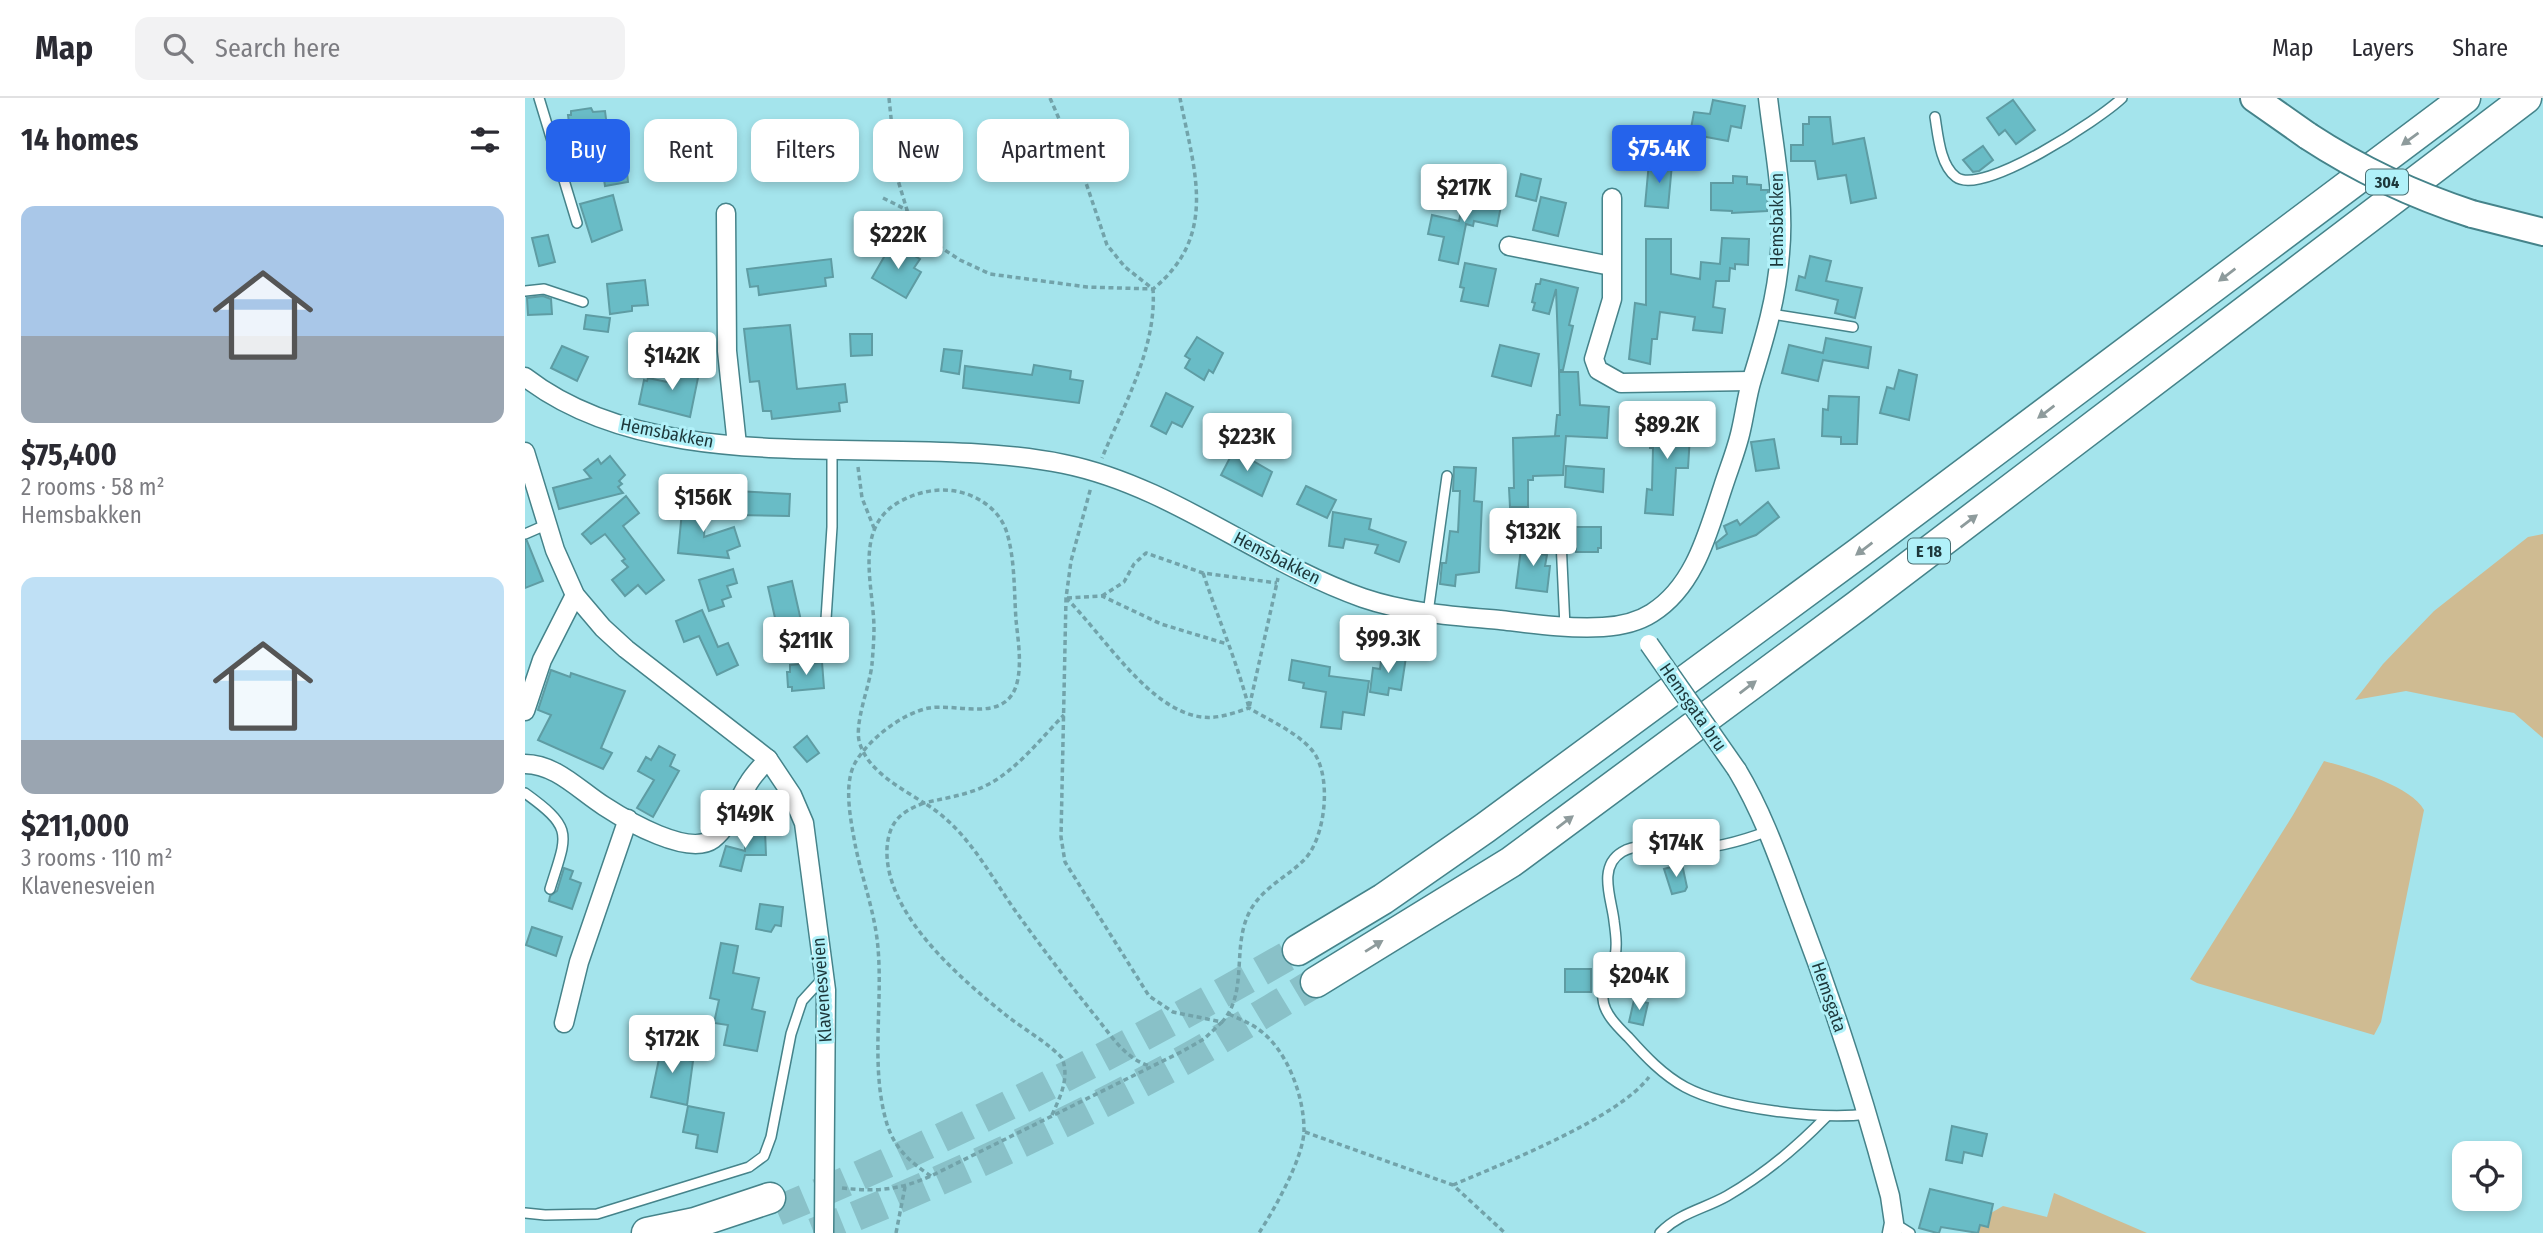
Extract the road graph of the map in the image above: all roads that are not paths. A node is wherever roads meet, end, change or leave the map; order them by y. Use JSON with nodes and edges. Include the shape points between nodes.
{"nodes":[{"id":1,"x":539,"y":98,"type":"edge"},
{"id":2,"x":1768,"y":98,"type":"edge"},
{"id":3,"x":2122,"y":98,"type":"edge"},
{"id":4,"x":2254,"y":98,"type":"edge"},
{"id":5,"x":2465,"y":98,"type":"edge"},
{"id":6,"x":2526,"y":98,"type":"edge"},
{"id":7,"x":1935,"y":117,"type":"dead end"},
{"id":8,"x":1612,"y":198,"type":"dead end"},
{"id":9,"x":726,"y":213,"type":"dead end"},
{"id":10,"x":577,"y":223,"type":"dead end"},
{"id":11,"x":2543,"y":232,"type":"edge"},
{"id":12,"x":1509,"y":246,"type":"dead end"},
{"id":13,"x":1611,"y":266,"type":"junction"},
{"id":14,"x":525,"y":291,"type":"edge"},
{"id":15,"x":583,"y":302,"type":"dead end"},
{"id":16,"x":1772,"y":314,"type":"junction"},
{"id":17,"x":1853,"y":327,"type":"dead end"},
{"id":18,"x":525,"y":377,"type":"edge"},
{"id":19,"x":1751,"y":381,"type":"junction"},
{"id":20,"x":737,"y":444,"type":"junction"},
{"id":21,"x":832,"y":448,"type":"junction"},
{"id":22,"x":525,"y":452,"type":"edge"},
{"id":23,"x":1447,"y":476,"type":"dead end"},
{"id":24,"x":1560,"y":519,"type":"dead end"},
{"id":25,"x":548,"y":524,"type":"junction"},
{"id":26,"x":525,"y":534,"type":"edge"},
{"id":27,"x":575,"y":595,"type":"junction"},
{"id":28,"x":1428,"y":613,"type":"junction"},
{"id":29,"x":826,"y":619,"type":"dead end"},
{"id":30,"x":1636,"y":621,"type":"junction"},
{"id":31,"x":1565,"y":627,"type":"junction"},
{"id":32,"x":526,"y":705,"type":"edge"},
{"id":33,"x":768,"y":759,"type":"junction"},
{"id":34,"x":525,"y":764,"type":"edge"},
{"id":35,"x":1737,"y":770,"type":"joint"},
{"id":36,"x":525,"y":793,"type":"edge"},
{"id":37,"x":628,"y":819,"type":"junction"},
{"id":38,"x":1768,"y":831,"type":"junction"},
{"id":39,"x":550,"y":889,"type":"dead end"},
{"id":40,"x":1298,"y":950,"type":"tunnel mouth"},
{"id":41,"x":824,"y":977,"type":"junction"},
{"id":42,"x":1316,"y":982,"type":"tunnel mouth"},
{"id":43,"x":564,"y":1023,"type":"dead end"},
{"id":44,"x":1868,"y":1114,"type":"junction"},
{"id":45,"x":1826,"y":1117,"type":"junction"},
{"id":46,"x":525,"y":1213,"type":"edge"},
{"id":47,"x":1893,"y":1228,"type":"edge"},
{"id":48,"x":647,"y":1233,"type":"edge"},
{"id":49,"x":722,"y":1233,"type":"edge"},
{"id":50,"x":824,"y":1233,"type":"edge"},
{"id":51,"x":1660,"y":1233,"type":"edge"},
{"id":52,"x":1910,"y":1233,"type":"edge"}],
"edges":[{"from":1,"to":10,"type":"lane"},
{"from":2,"to":16,"type":"street","name":"Hemsbakken","via":[[1781,219]]},
{"from":3,"to":7,"type":"lane","via":[[2070,137],[1973,181],[1963,181],[1946,166]]},
{"from":4,"to":11,"type":"main road","number":"304","bridge":true,"via":[[2362,170],[2399,188],[2472,214]]},
{"from":5,"to":40,"type":"highway","number":"E 18","one_way":true,"via":[[1485,828],[1383,899]]},
{"from":42,"to":6,"type":"highway","number":"E 18","one_way":true,"via":[[1511,862]]},
{"from":8,"to":13,"type":"street"},
{"from":9,"to":20,"type":"street","name":"Hemsbakken","via":[[727,351]]},
{"from":12,"to":13,"type":"street"},
{"from":13,"to":19,"type":"street","via":[[1612,299],[1594,359],[1598,370],[1621,383]]},
{"from":14,"to":15,"type":"lane","via":[[544,289]]},
{"from":16,"to":17,"type":"lane"},
{"from":16,"to":19,"type":"street","name":"Hemsbakken"},
{"from":18,"to":20,"type":"street","name":"Hemsbakken","via":[[566,403],[608,420],[688,441]]},
{"from":19,"to":30,"type":"street","name":"Hemsbakken","via":[[1740,435],[1696,562],[1671,597]]},
{"from":20,"to":21,"type":"street","name":"Hemsbakken"},
{"from":21,"to":28,"type":"street","name":"Hemsbakken","via":[[1037,459],[1070,465],[1142,490],[1364,599]]},
{"from":21,"to":29,"type":"lane"},
{"from":22,"to":25,"type":"street","name":"Klavenesveien"},
{"from":23,"to":28,"type":"lane"},
{"from":24,"to":31,"type":"lane"},
{"from":25,"to":26,"type":"lane"},
{"from":25,"to":27,"type":"street","name":"Klavenesveien"},
{"from":27,"to":32,"type":"street","via":[[542,660]]},
{"from":27,"to":33,"type":"street","name":"Klavenesveien","via":[[627,649]]},
{"from":28,"to":31,"type":"street","name":"Hemsbakken"},
{"from":30,"to":31,"type":"street","name":"Hemsbakken"},
{"from":30,"to":35,"type":"street","name":"Hemsgata bru","bridge":true},
{"from":33,"to":37,"type":"street","via":[[748,782],[720,832],[703,844],[672,840]]},
{"from":33,"to":41,"type":"street","name":"Klavenesveien","via":[[804,823]]},
{"from":34,"to":37,"type":"street","via":[[554,771]]},
{"from":35,"to":38,"type":"street","name":"Hemsgata"},
{"from":36,"to":39,"type":"lane","via":[[553,813],[561,826],[563,848]]},
{"from":37,"to":43,"type":"street","via":[[579,962]]},
{"from":38,"to":44,"type":"street","name":"Hemsgata","via":[[1829,993]]},
{"from":38,"to":45,"type":"lane","via":[[1715,846],[1637,847],[1622,852],[1609,869],[1617,942],[1602,998],[1621,1029],[1657,1067],[1683,1086],[1750,1105]]},
{"from":41,"to":46,"type":"lane","via":[[802,1001],[764,1156],[749,1167],[597,1213]]},
{"from":41,"to":50,"type":"street","name":"Klavenesveien"},
{"from":44,"to":45,"type":"lane"},
{"from":44,"to":47,"type":"street","name":"Hemsgata","via":[[1890,1196]]},
{"from":45,"to":51,"type":"lane","via":[[1759,1177],[1724,1198],[1687,1212]]},
{"from":47,"to":52,"type":"lane"},
{"from":48,"to":49,"type":"highway","via":[[773,1204]]}]}
